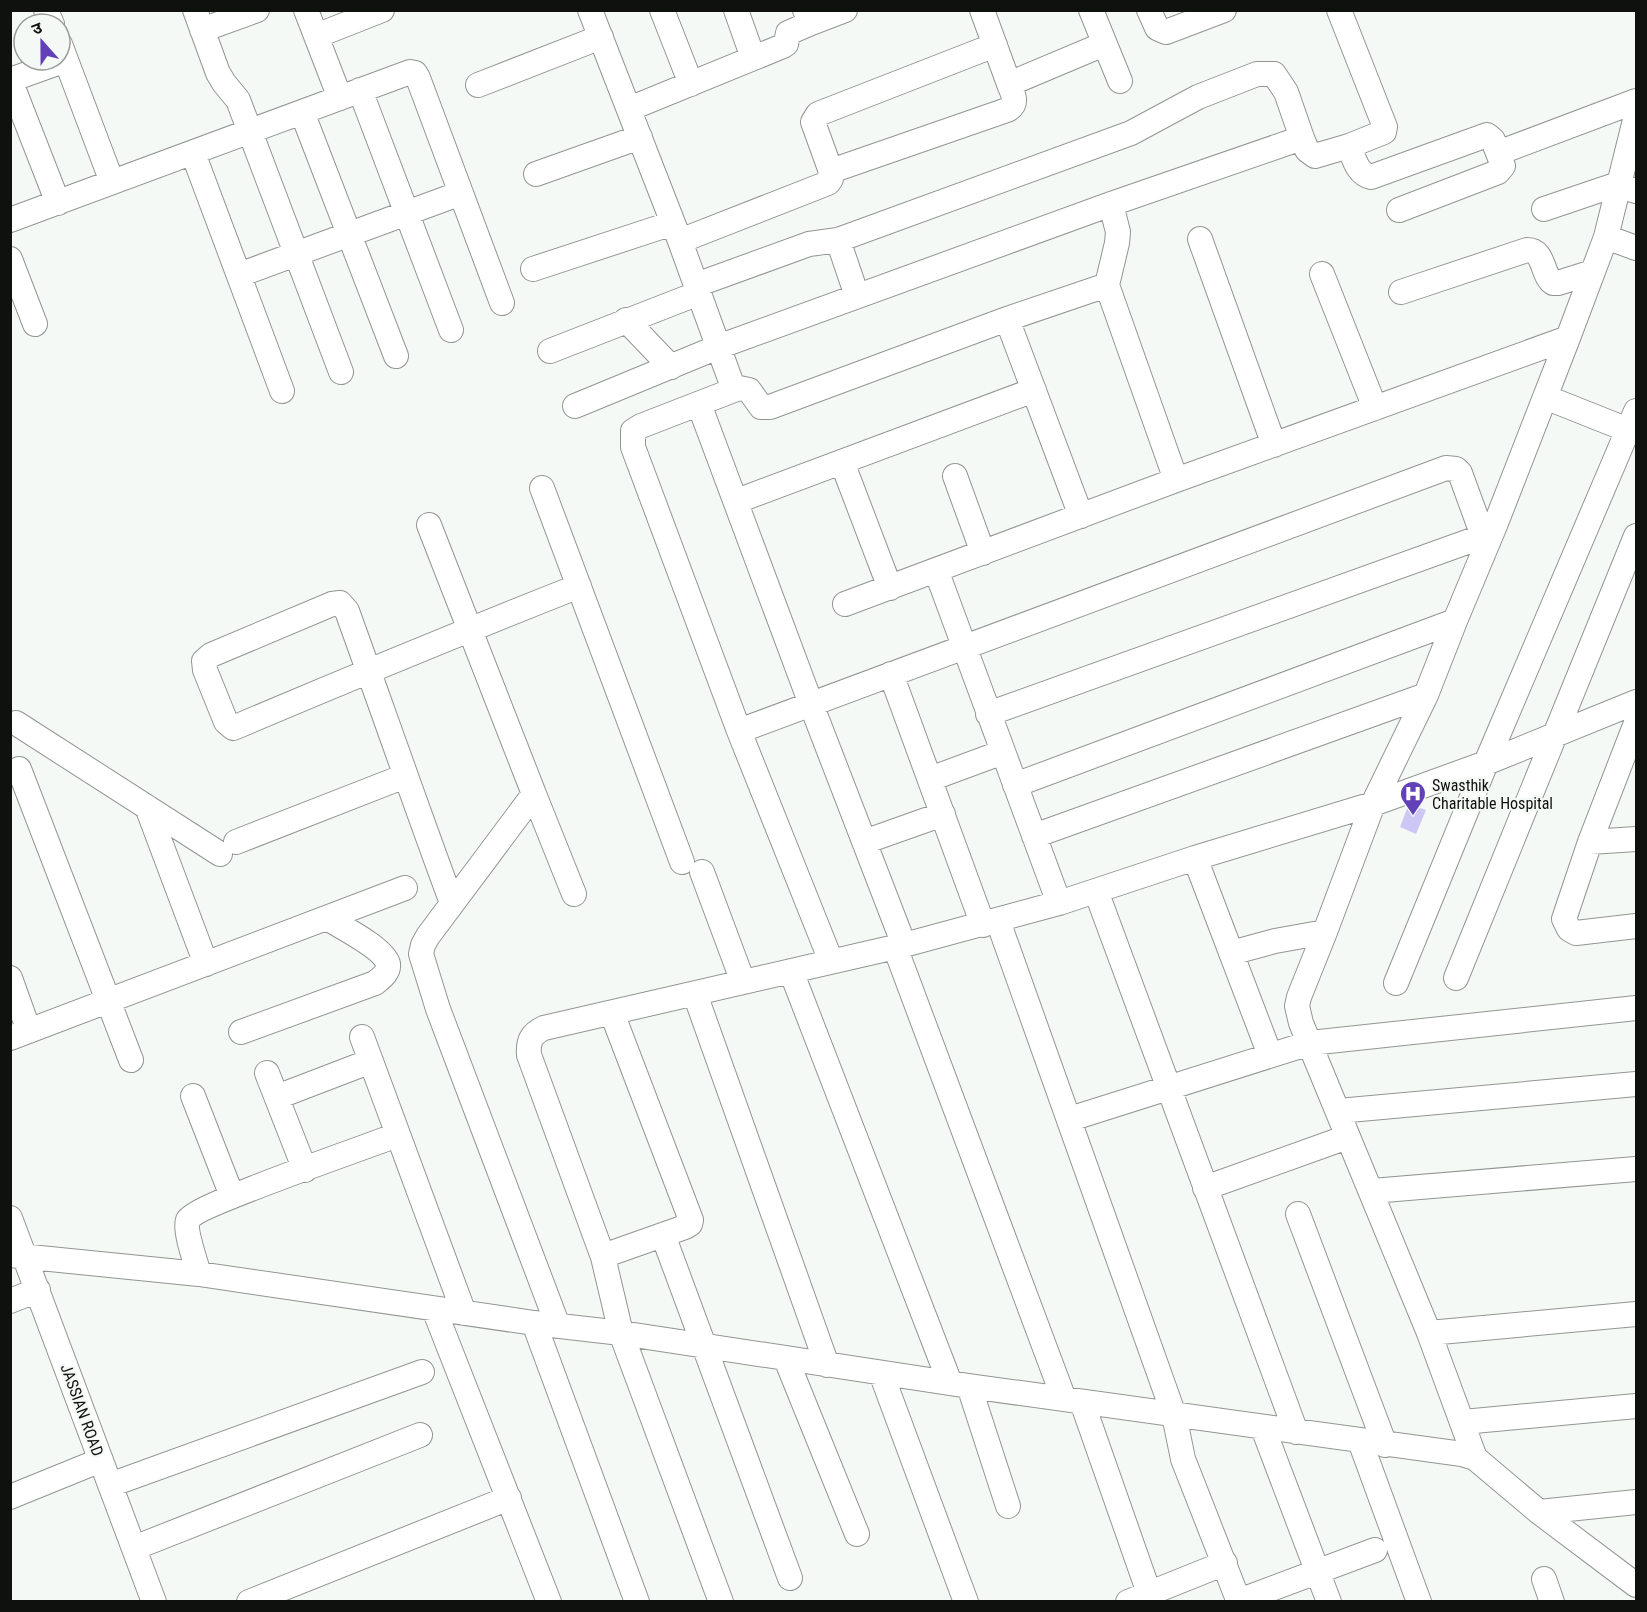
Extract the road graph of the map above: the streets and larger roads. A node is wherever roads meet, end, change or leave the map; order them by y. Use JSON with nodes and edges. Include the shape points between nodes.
{"nodes":[{"id":1,"x":257,"y":10,"type":"edge"},
{"id":2,"x":306,"y":10,"type":"edge"},
{"id":3,"x":382,"y":10,"type":"edge"},
{"id":4,"x":590,"y":10,"type":"edge"},
{"id":5,"x":662,"y":10,"type":"edge"},
{"id":6,"x":736,"y":10,"type":"edge"},
{"id":7,"x":845,"y":10,"type":"edge"},
{"id":8,"x":982,"y":10,"type":"edge"},
{"id":9,"x":1091,"y":10,"type":"edge"},
{"id":10,"x":1149,"y":10,"type":"edge"},
{"id":11,"x":1338,"y":10,"type":"edge"},
{"id":12,"x":1222,"y":11,"type":"edge"},
{"id":13,"x":808,"y":17,"type":"edge"},
{"id":14,"x":198,"y":20,"type":"edge"},
{"id":15,"x":316,"y":36,"type":"junction"},
{"id":16,"x":601,"y":37,"type":"junction"},
{"id":17,"x":1104,"y":44,"type":"junction"},
{"id":18,"x":995,"y":45,"type":"junction"},
{"id":19,"x":753,"y":58,"type":"junction"},
{"id":20,"x":25,"y":72,"type":"edge"},
{"id":21,"x":70,"y":72,"type":"edge"},
{"id":22,"x":10,"y":80,"type":"edge"},
{"id":23,"x":1120,"y":81,"type":"dead end"},
{"id":24,"x":691,"y":84,"type":"junction"},
{"id":25,"x":1009,"y":84,"type":"junction"},
{"id":26,"x":478,"y":85,"type":"dead end"},
{"id":27,"x":350,"y":94,"type":"junction"},
{"id":28,"x":1636,"y":102,"type":"edge"},
{"id":29,"x":629,"y":109,"type":"junction"},
{"id":30,"x":302,"y":112,"type":"junction"},
{"id":31,"x":1636,"y":116,"type":"edge"},
{"id":32,"x":250,"y":132,"type":"junction"},
{"id":33,"x":640,"y":137,"type":"junction"},
{"id":34,"x":1302,"y":138,"type":"junction"},
{"id":35,"x":1349,"y":146,"type":"junction"},
{"id":36,"x":193,"y":153,"type":"junction"},
{"id":37,"x":1498,"y":153,"type":"junction"},
{"id":38,"x":831,"y":171,"type":"junction"},
{"id":39,"x":536,"y":174,"type":"dead end"},
{"id":40,"x":112,"y":183,"type":"junction"},
{"id":41,"x":1628,"y":188,"type":"edge"},
{"id":42,"x":461,"y":193,"type":"junction"},
{"id":43,"x":58,"y":203,"type":"junction"},
{"id":44,"x":1111,"y":204,"type":"junction"},
{"id":45,"x":1544,"y":209,"type":"dead end"},
{"id":46,"x":1399,"y":210,"type":"dead end"},
{"id":47,"x":407,"y":213,"type":"junction"},
{"id":48,"x":10,"y":220,"type":"edge"},
{"id":49,"x":677,"y":232,"type":"junction"},
{"id":50,"x":349,"y":234,"type":"junction"},
{"id":51,"x":1606,"y":237,"type":"junction"},
{"id":52,"x":1200,"y":239,"type":"dead end"},
{"id":53,"x":838,"y":240,"type":"junction"},
{"id":54,"x":1636,"y":248,"type":"edge"},
{"id":55,"x":297,"y":254,"type":"junction"},
{"id":56,"x":10,"y":259,"type":"edge"},
{"id":57,"x":532,"y":269,"type":"dead end"},
{"id":58,"x":1593,"y":272,"type":"junction"},
{"id":59,"x":1322,"y":274,"type":"dead end"},
{"id":60,"x":238,"y":275,"type":"junction"},
{"id":61,"x":1107,"y":285,"type":"junction"},
{"id":62,"x":698,"y":289,"type":"junction"},
{"id":63,"x":1401,"y":292,"type":"dead end"},
{"id":64,"x":857,"y":296,"type":"junction"},
{"id":65,"x":502,"y":303,"type":"dead end"},
{"id":66,"x":1007,"y":319,"type":"junction"},
{"id":67,"x":626,"y":320,"type":"junction"},
{"id":68,"x":35,"y":324,"type":"dead end"},
{"id":69,"x":451,"y":330,"type":"dead end"},
{"id":70,"x":1568,"y":338,"type":"junction"},
{"id":71,"x":718,"y":347,"type":"junction"},
{"id":72,"x":550,"y":351,"type":"dead end"},
{"id":73,"x":396,"y":356,"type":"dead end"},
{"id":74,"x":671,"y":366,"type":"junction"},
{"id":75,"x":341,"y":372,"type":"dead end"},
{"id":76,"x":734,"y":390,"type":"junction"},
{"id":77,"x":1034,"y":390,"type":"junction"},
{"id":78,"x":282,"y":391,"type":"dead end"},
{"id":79,"x":1545,"y":397,"type":"junction"},
{"id":80,"x":699,"y":404,"type":"junction"},
{"id":81,"x":575,"y":406,"type":"dead end"},
{"id":82,"x":1375,"y":408,"type":"junction"},
{"id":83,"x":1632,"y":421,"type":"edge"},
{"id":84,"x":1274,"y":445,"type":"junction"},
{"id":85,"x":842,"y":462,"type":"junction"},
{"id":86,"x":955,"y":476,"type":"dead end"},
{"id":87,"x":1176,"y":480,"type":"junction"},
{"id":88,"x":542,"y":488,"type":"dead end"},
{"id":89,"x":737,"y":501,"type":"junction"},
{"id":90,"x":1081,"y":516,"type":"junction"},
{"id":91,"x":429,"y":525,"type":"dead end"},
{"id":92,"x":1487,"y":534,"type":"junction"},
{"id":93,"x":1636,"y":536,"type":"edge"},
{"id":94,"x":982,"y":553,"type":"junction"},
{"id":95,"x":936,"y":570,"type":"junction"},
{"id":96,"x":579,"y":586,"type":"junction"},
{"id":97,"x":890,"y":588,"type":"junction"},
{"id":98,"x":845,"y":604,"type":"dead end"},
{"id":99,"x":1455,"y":621,"type":"junction"},
{"id":100,"x":470,"y":629,"type":"junction"},
{"id":101,"x":963,"y":647,"type":"junction"},
{"id":102,"x":368,"y":671,"type":"junction"},
{"id":103,"x":891,"y":674,"type":"junction"},
{"id":104,"x":1426,"y":695,"type":"junction"},
{"id":105,"x":1636,"y":702,"type":"edge"},
{"id":106,"x":811,"y":704,"type":"junction"},
{"id":107,"x":988,"y":714,"type":"junction"},
{"id":108,"x":16,"y":723,"type":"dead end"},
{"id":109,"x":1636,"y":723,"type":"edge"},
{"id":110,"x":739,"y":731,"type":"junction"},
{"id":111,"x":1555,"y":734,"type":"junction"},
{"id":112,"x":57,"y":751,"type":"junction"},
{"id":113,"x":1003,"y":752,"type":"junction"},
{"id":114,"x":1486,"y":763,"type":"junction"},
{"id":115,"x":15,"y":770,"type":"edge"},
{"id":116,"x":405,"y":776,"type":"junction"},
{"id":117,"x":930,"y":779,"type":"junction"},
{"id":118,"x":1015,"y":785,"type":"junction"},
{"id":119,"x":534,"y":794,"type":"junction"},
{"id":120,"x":1373,"y":804,"type":"junction"},
{"id":121,"x":147,"y":807,"type":"junction"},
{"id":122,"x":943,"y":814,"type":"junction"},
{"id":123,"x":1034,"y":836,"type":"junction"},
{"id":124,"x":1636,"y":839,"type":"edge"},
{"id":125,"x":864,"y":842,"type":"junction"},
{"id":126,"x":1590,"y":842,"type":"junction"},
{"id":127,"x":1196,"y":858,"type":"junction"},
{"id":128,"x":405,"y":888,"type":"dead end"},
{"id":129,"x":1096,"y":891,"type":"junction"},
{"id":130,"x":574,"y":894,"type":"dead end"},
{"id":131,"x":452,"y":903,"type":"junction"},
{"id":132,"x":1059,"y":903,"type":"junction"},
{"id":133,"x":327,"y":918,"type":"junction"},
{"id":134,"x":991,"y":923,"type":"junction"},
{"id":135,"x":1636,"y":926,"type":"edge"},
{"id":136,"x":1326,"y":932,"type":"junction"},
{"id":137,"x":900,"y":946,"type":"junction"},
{"id":138,"x":1231,"y":953,"type":"junction"},
{"id":139,"x":831,"y":961,"type":"junction"},
{"id":140,"x":206,"y":964,"type":"junction"},
{"id":141,"x":791,"y":971,"type":"junction"},
{"id":142,"x":10,"y":978,"type":"edge"},
{"id":143,"x":1456,"y":978,"type":"dead end"},
{"id":144,"x":743,"y":982,"type":"junction"},
{"id":145,"x":1396,"y":983,"type":"dead end"},
{"id":146,"x":695,"y":994,"type":"junction"},
{"id":147,"x":108,"y":1001,"type":"junction"},
{"id":148,"x":1636,"y":1008,"type":"edge"},
{"id":149,"x":612,"y":1013,"type":"junction"},
{"id":150,"x":241,"y":1032,"type":"dead end"},
{"id":151,"x":20,"y":1034,"type":"edge"},
{"id":152,"x":362,"y":1037,"type":"dead end"},
{"id":153,"x":1310,"y":1043,"type":"junction"},
{"id":154,"x":1270,"y":1055,"type":"junction"},
{"id":155,"x":131,"y":1060,"type":"dead end"},
{"id":156,"x":371,"y":1061,"type":"junction"},
{"id":157,"x":267,"y":1073,"type":"dead end"},
{"id":158,"x":1636,"y":1084,"type":"edge"},
{"id":159,"x":1168,"y":1088,"type":"junction"},
{"id":160,"x":193,"y":1096,"type":"dead end"},
{"id":161,"x":276,"y":1097,"type":"junction"},
{"id":162,"x":1338,"y":1111,"type":"junction"},
{"id":163,"x":1070,"y":1119,"type":"junction"},
{"id":164,"x":397,"y":1135,"type":"junction"},
{"id":165,"x":1339,"y":1140,"type":"dead end"},
{"id":166,"x":1636,"y":1169,"type":"edge"},
{"id":167,"x":305,"y":1170,"type":"junction"},
{"id":168,"x":1205,"y":1188,"type":"junction"},
{"id":169,"x":1372,"y":1191,"type":"junction"},
{"id":170,"x":232,"y":1196,"type":"junction"},
{"id":171,"x":1298,"y":1214,"type":"dead end"},
{"id":172,"x":10,"y":1218,"type":"edge"},
{"id":173,"x":663,"y":1235,"type":"junction"},
{"id":174,"x":18,"y":1256,"type":"edge"},
{"id":175,"x":603,"y":1256,"type":"junction"},
{"id":176,"x":199,"y":1274,"type":"junction"},
{"id":177,"x":38,"y":1290,"type":"junction"},
{"id":178,"x":10,"y":1301,"type":"edge"},
{"id":179,"x":434,"y":1309,"type":"junction"},
{"id":180,"x":464,"y":1312,"type":"junction"},
{"id":181,"x":1636,"y":1314,"type":"edge"},
{"id":182,"x":534,"y":1323,"type":"junction"},
{"id":183,"x":558,"y":1326,"type":"junction"},
{"id":184,"x":621,"y":1333,"type":"junction"},
{"id":185,"x":1430,"y":1333,"type":"junction"},
{"id":186,"x":704,"y":1346,"type":"junction"},
{"id":187,"x":786,"y":1359,"type":"junction"},
{"id":188,"x":827,"y":1365,"type":"junction"},
{"id":189,"x":422,"y":1372,"type":"dead end"},
{"id":190,"x":881,"y":1373,"type":"junction"},
{"id":191,"x":959,"y":1384,"type":"junction"},
{"id":192,"x":1073,"y":1400,"type":"junction"},
{"id":193,"x":1636,"y":1406,"type":"edge"},
{"id":194,"x":1174,"y":1415,"type":"junction"},
{"id":195,"x":1463,"y":1422,"type":"junction"},
{"id":196,"x":1263,"y":1428,"type":"junction"},
{"id":197,"x":1296,"y":1432,"type":"junction"},
{"id":198,"x":420,"y":1435,"type":"dead end"},
{"id":199,"x":1360,"y":1442,"type":"junction"},
{"id":200,"x":1385,"y":1445,"type":"junction"},
{"id":201,"x":1475,"y":1458,"type":"junction"},
{"id":202,"x":101,"y":1460,"type":"junction"},
{"id":203,"x":110,"y":1485,"type":"junction"},
{"id":204,"x":10,"y":1497,"type":"edge"},
{"id":205,"x":509,"y":1498,"type":"junction"},
{"id":206,"x":1636,"y":1502,"type":"edge"},
{"id":207,"x":1008,"y":1506,"type":"dead end"},
{"id":208,"x":1539,"y":1512,"type":"junction"},
{"id":209,"x":857,"y":1534,"type":"dead end"},
{"id":210,"x":134,"y":1548,"type":"junction"},
{"id":211,"x":1375,"y":1550,"type":"dead end"},
{"id":212,"x":1225,"y":1563,"type":"junction"},
{"id":213,"x":1318,"y":1571,"type":"junction"},
{"id":214,"x":790,"y":1578,"type":"dead end"},
{"id":215,"x":1544,"y":1579,"type":"dead end"},
{"id":216,"x":1636,"y":1585,"type":"edge"},
{"id":217,"x":1138,"y":1597,"type":"edge"},
{"id":218,"x":964,"y":1601,"type":"edge"},
{"id":219,"x":1239,"y":1601,"type":"edge"},
{"id":220,"x":154,"y":1602,"type":"edge"},
{"id":221,"x":249,"y":1602,"type":"edge"},
{"id":222,"x":549,"y":1602,"type":"edge"},
{"id":223,"x":637,"y":1602,"type":"edge"},
{"id":224,"x":721,"y":1602,"type":"edge"},
{"id":225,"x":1329,"y":1602,"type":"edge"},
{"id":226,"x":1419,"y":1602,"type":"edge"},
{"id":227,"x":1552,"y":1602,"type":"edge"}],
"edges":[{"from":1,"to":14,"type":"street"},
{"from":2,"to":15,"type":"street"},
{"from":3,"to":15,"type":"street"},
{"from":4,"to":16,"type":"street"},
{"from":5,"to":24,"type":"street"},
{"from":6,"to":19,"type":"street"},
{"from":7,"to":13,"type":"street"},
{"from":8,"to":18,"type":"street"},
{"from":9,"to":17,"type":"street"},
{"from":10,"to":12,"type":"street","via":[[1157,28],[1166,32]]},
{"from":11,"to":35,"type":"street","via":[[1385,127],[1383,132]]},
{"from":13,"to":19,"type":"street","via":[[788,33],[786,44]]},
{"from":14,"to":32,"type":"street","via":[[219,73],[238,100]]},
{"from":15,"to":27,"type":"street"},
{"from":16,"to":26,"type":"street"},
{"from":16,"to":29,"type":"street"},
{"from":17,"to":23,"type":"street"},
{"from":17,"to":25,"type":"street"},
{"from":18,"to":25,"type":"street"},
{"from":18,"to":38,"type":"street","via":[[818,114],[813,122]]},
{"from":19,"to":24,"type":"street"},
{"from":20,"to":22,"type":"street"},
{"from":21,"to":40,"type":"street"},
{"from":22,"to":43,"type":"street"},
{"from":24,"to":29,"type":"street"},
{"from":25,"to":38,"type":"street","via":[[1015,101],[1007,111]]},
{"from":27,"to":30,"type":"street"},
{"from":27,"to":42,"type":"street","via":[[415,73]]},
{"from":27,"to":47,"type":"street"},
{"from":28,"to":37,"type":"street"},
{"from":29,"to":33,"type":"street"},
{"from":30,"to":32,"type":"street"},
{"from":30,"to":50,"type":"street"},
{"from":31,"to":41,"type":"street"},
{"from":32,"to":36,"type":"street"},
{"from":32,"to":55,"type":"street"},
{"from":33,"to":39,"type":"street"},
{"from":33,"to":49,"type":"street"},
{"from":34,"to":35,"type":"street","via":[[1315,156]]},
{"from":34,"to":44,"type":"street"},
{"from":34,"to":53,"type":"street","via":[[1282,83],[1275,74],[1257,75],[1197,97],[1131,133]]},
{"from":35,"to":37,"type":"street","via":[[1359,169],[1371,177],[1487,135]]},
{"from":36,"to":40,"type":"street"},
{"from":36,"to":60,"type":"street"},
{"from":37,"to":46,"type":"street","via":[[1503,166],[1498,172]]},
{"from":38,"to":49,"type":"street","via":[[828,183]]},
{"from":40,"to":43,"type":"street"},
{"from":41,"to":45,"type":"street","via":[[1607,187]]},
{"from":41,"to":51,"type":"street"},
{"from":42,"to":47,"type":"street"},
{"from":42,"to":65,"type":"street"},
{"from":43,"to":48,"type":"street"},
{"from":44,"to":61,"type":"street","via":[[1118,232]]},
{"from":44,"to":64,"type":"street"},
{"from":47,"to":50,"type":"street"},
{"from":47,"to":69,"type":"street"},
{"from":49,"to":57,"type":"street"},
{"from":49,"to":62,"type":"street"},
{"from":50,"to":55,"type":"street"},
{"from":50,"to":73,"type":"street"},
{"from":51,"to":54,"type":"street"},
{"from":51,"to":58,"type":"street"},
{"from":52,"to":84,"type":"street"},
{"from":53,"to":62,"type":"street","via":[[809,244]]},
{"from":53,"to":64,"type":"street"},
{"from":55,"to":60,"type":"street"},
{"from":55,"to":75,"type":"street"},
{"from":56,"to":68,"type":"street"},
{"from":58,"to":63,"type":"street","via":[[1553,283],[1546,276],[1539,254],[1527,250]]},
{"from":58,"to":70,"type":"street"},
{"from":59,"to":82,"type":"street"},
{"from":60,"to":78,"type":"street"},
{"from":61,"to":66,"type":"street"},
{"from":61,"to":87,"type":"street"},
{"from":62,"to":67,"type":"street"},
{"from":62,"to":71,"type":"street"},
{"from":64,"to":71,"type":"street"},
{"from":66,"to":76,"type":"street","via":[[766,408],[756,403],[744,387]]},
{"from":66,"to":77,"type":"street"},
{"from":67,"to":72,"type":"street"},
{"from":67,"to":74,"type":"street"},
{"from":70,"to":79,"type":"street"},
{"from":70,"to":82,"type":"street"},
{"from":71,"to":74,"type":"street"},
{"from":71,"to":76,"type":"street"},
{"from":74,"to":81,"type":"street"},
{"from":76,"to":80,"type":"street"},
{"from":77,"to":85,"type":"street"},
{"from":77,"to":90,"type":"street"},
{"from":79,"to":83,"type":"street"},
{"from":79,"to":92,"type":"street"},
{"from":80,"to":89,"type":"street"},
{"from":80,"to":110,"type":"street","via":[[641,426],[633,431],[632,440]]},
{"from":82,"to":84,"type":"street"},
{"from":83,"to":114,"type":"street"},
{"from":84,"to":87,"type":"street"},
{"from":85,"to":89,"type":"street"},
{"from":85,"to":97,"type":"street"},
{"from":86,"to":94,"type":"street"},
{"from":87,"to":90,"type":"street"},
{"from":88,"to":96,"type":"street"},
{"from":89,"to":106,"type":"street"},
{"from":90,"to":94,"type":"street"},
{"from":91,"to":100,"type":"street"},
{"from":92,"to":99,"type":"street"},
{"from":92,"to":101,"type":"street","via":[[1460,473],[1446,468]]},
{"from":92,"to":107,"type":"street"},
{"from":93,"to":111,"type":"street"},
{"from":94,"to":95,"type":"street"},
{"from":95,"to":97,"type":"street"},
{"from":95,"to":101,"type":"street"},
{"from":96,"to":100,"type":"street"},
{"from":96,"to":144,"type":"street","via":[[692,867]]},
{"from":97,"to":98,"type":"street"},
{"from":99,"to":104,"type":"street"},
{"from":99,"to":118,"type":"street"},
{"from":100,"to":102,"type":"street"},
{"from":100,"to":119,"type":"street"},
{"from":101,"to":103,"type":"street"},
{"from":101,"to":107,"type":"street"},
{"from":102,"to":102,"type":"street","via":[[233,728],[226,722],[204,666],[206,657],[336,602],[347,611]]},
{"from":102,"to":116,"type":"street"},
{"from":103,"to":106,"type":"street"},
{"from":103,"to":117,"type":"street"},
{"from":104,"to":120,"type":"street"},
{"from":104,"to":123,"type":"street"},
{"from":105,"to":111,"type":"street"},
{"from":106,"to":110,"type":"street"},
{"from":106,"to":125,"type":"street"},
{"from":107,"to":113,"type":"street"},
{"from":108,"to":112,"type":"street"},
{"from":109,"to":126,"type":"street"},
{"from":110,"to":139,"type":"street"},
{"from":111,"to":114,"type":"street"},
{"from":111,"to":143,"type":"street"},
{"from":112,"to":115,"type":"street"},
{"from":112,"to":121,"type":"street"},
{"from":113,"to":117,"type":"street"},
{"from":113,"to":118,"type":"street"},
{"from":114,"to":120,"type":"street"},
{"from":114,"to":145,"type":"street"},
{"from":115,"to":147,"type":"street"},
{"from":116,"to":121,"type":"street","via":[[228,848]]},
{"from":116,"to":131,"type":"street"},
{"from":117,"to":122,"type":"street"},
{"from":118,"to":123,"type":"street"},
{"from":119,"to":130,"type":"street"},
{"from":119,"to":131,"type":"street"},
{"from":120,"to":127,"type":"street"},
{"from":120,"to":136,"type":"street"},
{"from":121,"to":140,"type":"street"},
{"from":122,"to":125,"type":"street"},
{"from":122,"to":134,"type":"street"},
{"from":123,"to":132,"type":"street"},
{"from":124,"to":126,"type":"street"},
{"from":125,"to":137,"type":"street"},
{"from":126,"to":135,"type":"street","via":[[1566,910],[1566,925],[1576,933]]},
{"from":127,"to":129,"type":"street"},
{"from":127,"to":138,"type":"street"},
{"from":128,"to":133,"type":"street"},
{"from":129,"to":132,"type":"street"},
{"from":129,"to":159,"type":"street"},
{"from":131,"to":183,"type":"street","via":[[423,945],[423,965]]},
{"from":132,"to":134,"type":"street"},
{"from":133,"to":140,"type":"street"},
{"from":133,"to":150,"type":"street","via":[[379,950],[388,964],[384,976],[375,983]]},
{"from":134,"to":137,"type":"street"},
{"from":134,"to":163,"type":"street"},
{"from":136,"to":138,"type":"street"},
{"from":136,"to":153,"type":"street","via":[[1297,1006]]},
{"from":137,"to":139,"type":"street"},
{"from":137,"to":192,"type":"street"},
{"from":138,"to":154,"type":"street"},
{"from":139,"to":141,"type":"street"},
{"from":140,"to":147,"type":"street"},
{"from":141,"to":144,"type":"street"},
{"from":141,"to":191,"type":"street"},
{"from":142,"to":151,"type":"street"},
{"from":144,"to":146,"type":"street"},
{"from":146,"to":149,"type":"street"},
{"from":146,"to":188,"type":"street"},
{"from":147,"to":151,"type":"street"},
{"from":147,"to":155,"type":"street"},
{"from":148,"to":153,"type":"street"},
{"from":149,"to":173,"type":"street","via":[[691,1220],[685,1227]]},
{"from":149,"to":175,"type":"street","via":[[544,1028],[536,1032],[528,1046]]},
{"from":152,"to":156,"type":"street"},
{"from":153,"to":154,"type":"street"},
{"from":153,"to":162,"type":"street"},
{"from":154,"to":159,"type":"street"},
{"from":156,"to":161,"type":"street"},
{"from":156,"to":164,"type":"street"},
{"from":157,"to":161,"type":"street"},
{"from":158,"to":162,"type":"street"},
{"from":159,"to":163,"type":"street"},
{"from":159,"to":168,"type":"street"},
{"from":160,"to":170,"type":"street"},
{"from":161,"to":167,"type":"street"},
{"from":162,"to":169,"type":"street"},
{"from":163,"to":194,"type":"street"},
{"from":164,"to":167,"type":"street"},
{"from":164,"to":180,"type":"street"},
{"from":165,"to":168,"type":"street"},
{"from":166,"to":169,"type":"street"},
{"from":167,"to":170,"type":"street"},
{"from":168,"to":197,"type":"street"},
{"from":169,"to":185,"type":"street"},
{"from":170,"to":176,"type":"street","via":[[189,1218],[188,1232]]},
{"from":171,"to":200,"type":"street"},
{"from":172,"to":174,"type":"street","name":"JASSIAN ROAD"},
{"from":173,"to":175,"type":"street"},
{"from":173,"to":186,"type":"street"},
{"from":174,"to":176,"type":"street"},
{"from":174,"to":177,"type":"street","name":"JASSIAN ROAD"},
{"from":175,"to":184,"type":"street"},
{"from":176,"to":179,"type":"street"},
{"from":177,"to":178,"type":"street"},
{"from":177,"to":202,"type":"street","name":"JASSIAN ROAD"},
{"from":179,"to":180,"type":"street"},
{"from":179,"to":205,"type":"street"},
{"from":180,"to":182,"type":"street"},
{"from":181,"to":185,"type":"street"},
{"from":182,"to":183,"type":"street"},
{"from":182,"to":223,"type":"street"},
{"from":183,"to":184,"type":"street"},
{"from":184,"to":186,"type":"street"},
{"from":184,"to":224,"type":"street"},
{"from":185,"to":195,"type":"street"},
{"from":186,"to":187,"type":"street"},
{"from":186,"to":214,"type":"street"},
{"from":187,"to":188,"type":"street"},
{"from":187,"to":209,"type":"street"},
{"from":188,"to":190,"type":"street"},
{"from":189,"to":203,"type":"street"},
{"from":190,"to":191,"type":"street"},
{"from":190,"to":218,"type":"street"},
{"from":191,"to":192,"type":"street"},
{"from":191,"to":207,"type":"street"},
{"from":192,"to":194,"type":"street"},
{"from":192,"to":217,"type":"street"},
{"from":193,"to":195,"type":"street"},
{"from":194,"to":196,"type":"street"},
{"from":194,"to":212,"type":"street","via":[[1183,1460]]},
{"from":195,"to":201,"type":"street"},
{"from":196,"to":197,"type":"street"},
{"from":196,"to":213,"type":"street"},
{"from":197,"to":199,"type":"street"},
{"from":198,"to":210,"type":"street"},
{"from":199,"to":200,"type":"street"},
{"from":199,"to":226,"type":"street"},
{"from":200,"to":201,"type":"street"},
{"from":201,"to":208,"type":"street"},
{"from":202,"to":203,"type":"street","name":"JASSIAN ROAD"},
{"from":202,"to":204,"type":"street"},
{"from":203,"to":210,"type":"street","name":"JASSIAN ROAD"},
{"from":205,"to":221,"type":"street"},
{"from":205,"to":222,"type":"street"},
{"from":206,"to":208,"type":"street"},
{"from":208,"to":216,"type":"street"},
{"from":210,"to":220,"type":"street","name":"JASSIAN ROAD"},
{"from":211,"to":213,"type":"street"},
{"from":212,"to":217,"type":"street"},
{"from":212,"to":219,"type":"street"},
{"from":213,"to":219,"type":"street"},
{"from":213,"to":225,"type":"street"},
{"from":215,"to":227,"type":"street"}]}
